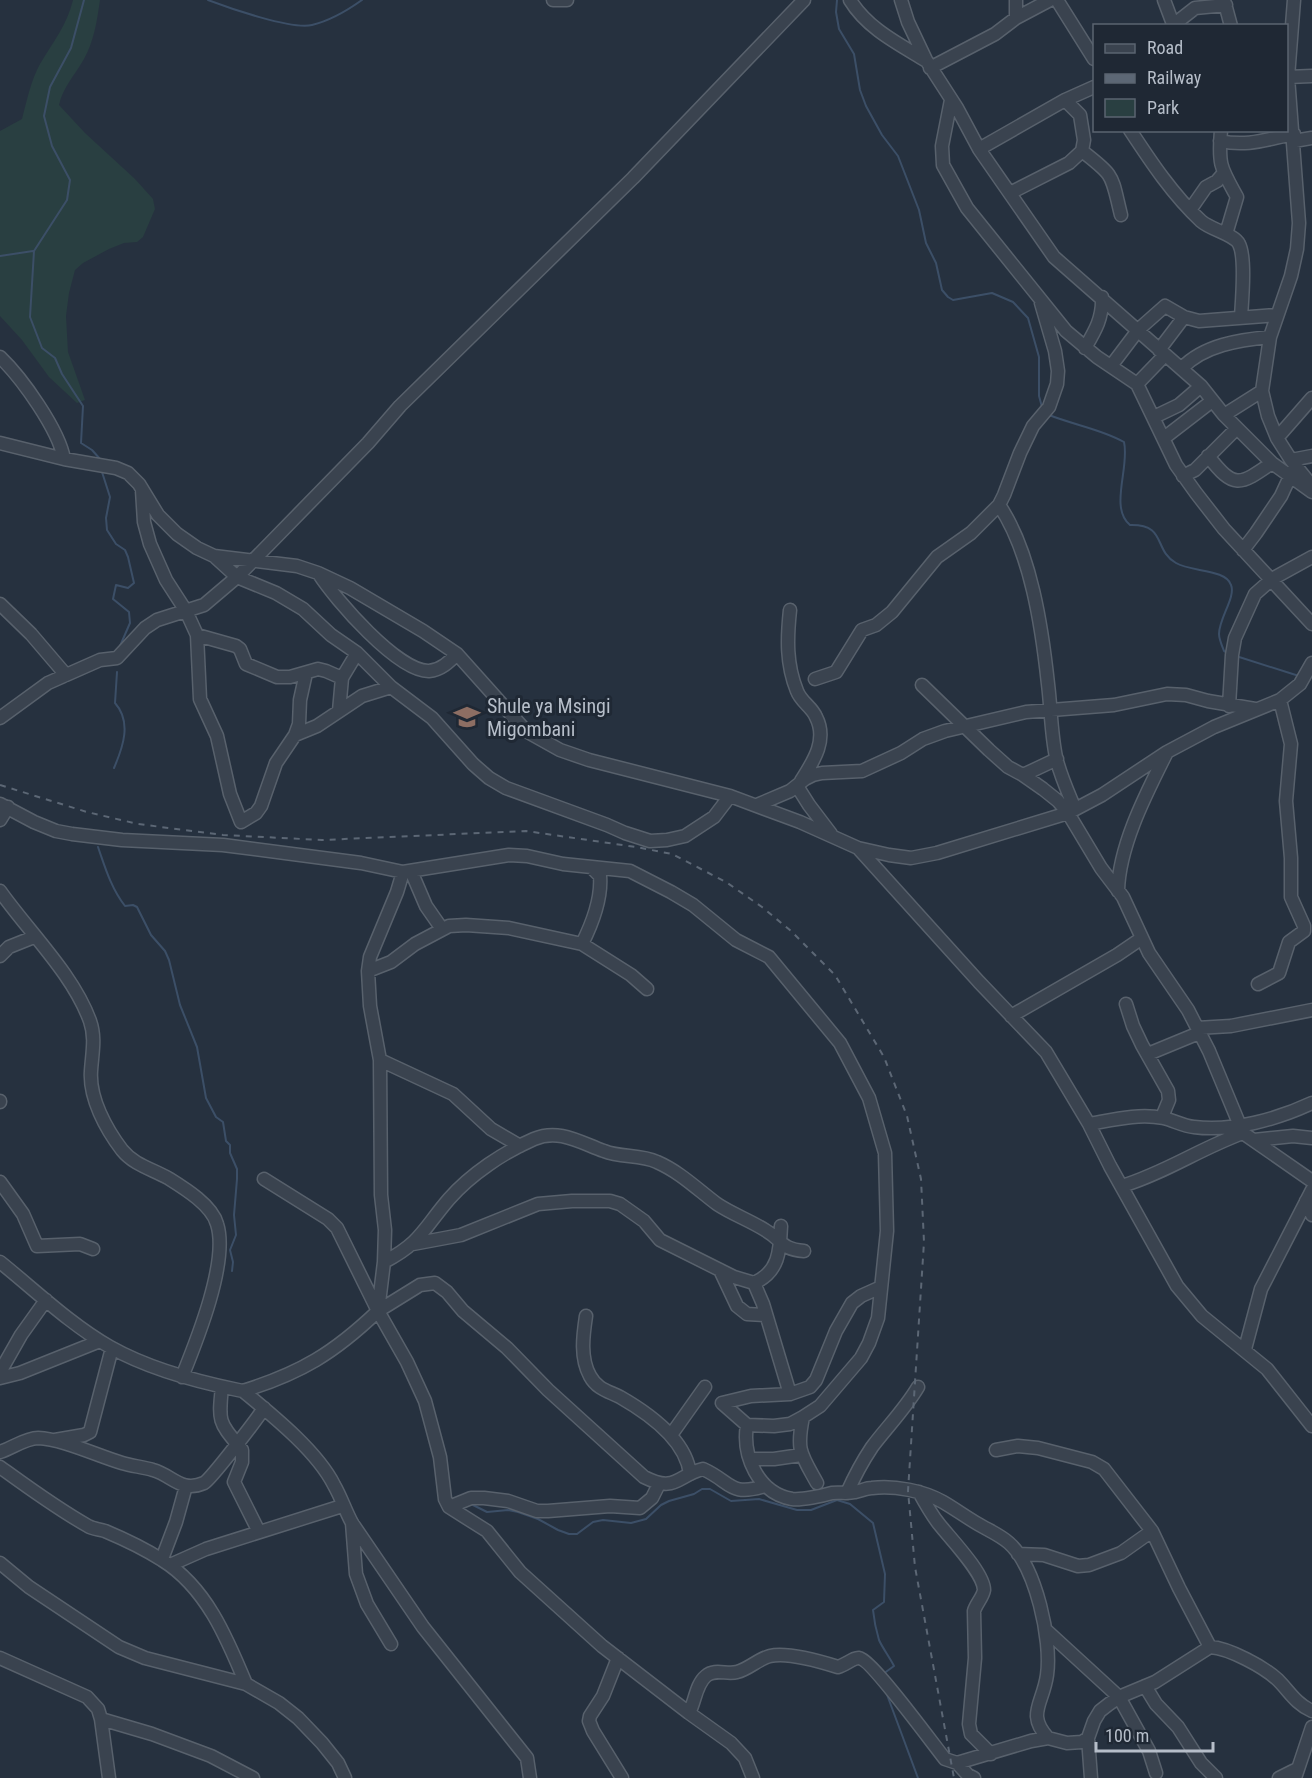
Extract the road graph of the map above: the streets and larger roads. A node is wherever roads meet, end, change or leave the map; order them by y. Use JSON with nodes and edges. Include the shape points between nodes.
{"nodes":[{"id":1,"x":553,"y":0,"type":"edge"},
{"id":2,"x":567,"y":0,"type":"edge"},
{"id":3,"x":804,"y":0,"type":"edge"},
{"id":4,"x":851,"y":0,"type":"edge"},
{"id":5,"x":901,"y":0,"type":"edge"},
{"id":6,"x":1016,"y":0,"type":"edge"},
{"id":7,"x":1050,"y":0,"type":"edge"},
{"id":8,"x":1056,"y":0,"type":"edge"},
{"id":9,"x":1164,"y":0,"type":"edge"},
{"id":10,"x":1294,"y":0,"type":"edge"},
{"id":11,"x":1225,"y":2,"type":"edge"},
{"id":12,"x":1016,"y":18,"type":"junction"},
{"id":13,"x":1173,"y":24,"type":"edge"},
{"id":14,"x":1174,"y":24,"type":"edge"},
{"id":15,"x":1230,"y":24,"type":"edge"},
{"id":16,"x":1289,"y":37,"type":"edge"},
{"id":17,"x":1093,"y":55,"type":"edge"},
{"id":18,"x":928,"y":64,"type":"junction"},
{"id":19,"x":1312,"y":76,"type":"edge"},
{"id":20,"x":1288,"y":77,"type":"junction"},
{"id":21,"x":1093,"y":88,"type":"edge"},
{"id":22,"x":951,"y":100,"type":"junction"},
{"id":23,"x":1065,"y":100,"type":"junction"},
{"id":24,"x":1131,"y":132,"type":"edge"},
{"id":25,"x":1218,"y":134,"type":"edge"},
{"id":26,"x":1294,"y":138,"type":"junction"},
{"id":27,"x":1312,"y":138,"type":"edge"},
{"id":28,"x":979,"y":150,"type":"junction"},
{"id":29,"x":1082,"y":151,"type":"junction"},
{"id":30,"x":1223,"y":174,"type":"junction"},
{"id":31,"x":1010,"y":193,"type":"junction"},
{"id":32,"x":1190,"y":210,"type":"junction"},
{"id":33,"x":1121,"y":215,"type":"dead end"},
{"id":34,"x":1312,"y":220,"type":"edge"},
{"id":35,"x":1299,"y":223,"type":"junction"},
{"id":36,"x":1226,"y":234,"type":"junction"},
{"id":37,"x":1039,"y":297,"type":"junction"},
{"id":38,"x":1102,"y":297,"type":"junction"},
{"id":39,"x":1277,"y":315,"type":"junction"},
{"id":40,"x":1184,"y":317,"type":"junction"},
{"id":41,"x":1241,"y":317,"type":"junction"},
{"id":42,"x":1139,"y":329,"type":"junction"},
{"id":43,"x":1270,"y":337,"type":"junction"},
{"id":44,"x":1085,"y":348,"type":"junction"},
{"id":45,"x":1162,"y":352,"type":"junction"},
{"id":46,"x":0,"y":357,"type":"edge"},
{"id":47,"x":1111,"y":366,"type":"junction"},
{"id":48,"x":1182,"y":368,"type":"junction"},
{"id":49,"x":1137,"y":384,"type":"junction"},
{"id":50,"x":1201,"y":386,"type":"junction"},
{"id":51,"x":1262,"y":391,"type":"junction"},
{"id":52,"x":1312,"y":398,"type":"edge"},
{"id":53,"x":1212,"y":401,"type":"junction"},
{"id":54,"x":1224,"y":415,"type":"junction"},
{"id":55,"x":1154,"y":417,"type":"junction"},
{"id":56,"x":1237,"y":428,"type":"junction"},
{"id":57,"x":1164,"y":438,"type":"junction"},
{"id":58,"x":1277,"y":438,"type":"junction"},
{"id":59,"x":0,"y":443,"type":"edge"},
{"id":60,"x":1208,"y":456,"type":"junction"},
{"id":61,"x":1312,"y":456,"type":"edge"},
{"id":62,"x":64,"y":459,"type":"junction"},
{"id":63,"x":1272,"y":463,"type":"junction"},
{"id":64,"x":1292,"y":468,"type":"junction"},
{"id":65,"x":1184,"y":476,"type":"junction"},
{"id":66,"x":1312,"y":486,"type":"edge"},
{"id":67,"x":142,"y":488,"type":"junction"},
{"id":68,"x":1312,"y":492,"type":"edge"},
{"id":69,"x":999,"y":504,"type":"junction"},
{"id":70,"x":1243,"y":550,"type":"junction"},
{"id":71,"x":214,"y":556,"type":"junction"},
{"id":72,"x":1312,"y":557,"type":"edge"},
{"id":73,"x":251,"y":561,"type":"junction"},
{"id":74,"x":318,"y":573,"type":"junction"},
{"id":75,"x":237,"y":577,"type":"junction"},
{"id":76,"x":1272,"y":579,"type":"junction"},
{"id":77,"x":0,"y":604,"type":"edge"},
{"id":78,"x":790,"y":610,"type":"dead end"},
{"id":79,"x":186,"y":611,"type":"junction"},
{"id":80,"x":1312,"y":624,"type":"edge"},
{"id":81,"x":197,"y":635,"type":"junction"},
{"id":82,"x":357,"y":653,"type":"junction"},
{"id":83,"x":457,"y":654,"type":"junction"},
{"id":84,"x":1312,"y":663,"type":"edge"},
{"id":85,"x":306,"y":673,"type":"junction"},
{"id":86,"x":66,"y":675,"type":"junction"},
{"id":87,"x":342,"y":678,"type":"junction"},
{"id":88,"x":815,"y":679,"type":"dead end"},
{"id":89,"x":922,"y":685,"type":"dead end"},
{"id":90,"x":392,"y":687,"type":"junction"},
{"id":91,"x":1280,"y":700,"type":"junction"},
{"id":92,"x":1230,"y":706,"type":"junction"},
{"id":93,"x":1256,"y":709,"type":"junction"},
{"id":94,"x":1050,"y":710,"type":"junction"},
{"id":95,"x":339,"y":711,"type":"junction"},
{"id":96,"x":0,"y":718,"type":"edge"},
{"id":97,"x":965,"y":726,"type":"junction"},
{"id":98,"x":295,"y":735,"type":"junction"},
{"id":99,"x":1167,"y":752,"type":"junction"},
{"id":100,"x":1057,"y":759,"type":"junction"},
{"id":101,"x":1023,"y":775,"type":"junction"},
{"id":102,"x":799,"y":784,"type":"junction"},
{"id":103,"x":730,"y":796,"type":"junction"},
{"id":104,"x":756,"y":805,"type":"junction"},
{"id":105,"x":4,"y":806,"type":"edge"},
{"id":106,"x":1072,"y":811,"type":"junction"},
{"id":107,"x":0,"y":820,"type":"edge"},
{"id":108,"x":834,"y":837,"type":"junction"},
{"id":109,"x":858,"y":848,"type":"junction"},
{"id":110,"x":592,"y":868,"type":"junction"},
{"id":111,"x":407,"y":872,"type":"junction"},
{"id":112,"x":0,"y":891,"type":"edge"},
{"id":113,"x":1118,"y":891,"type":"junction"},
{"id":114,"x":442,"y":929,"type":"junction"},
{"id":115,"x":34,"y":937,"type":"junction"},
{"id":116,"x":1142,"y":938,"type":"junction"},
{"id":117,"x":582,"y":944,"type":"junction"},
{"id":118,"x":0,"y":956,"type":"edge"},
{"id":119,"x":368,"y":971,"type":"junction"},
{"id":120,"x":1258,"y":984,"type":"dead end"},
{"id":121,"x":647,"y":989,"type":"dead end"},
{"id":122,"x":1126,"y":1004,"type":"dead end"},
{"id":123,"x":1312,"y":1010,"type":"edge"},
{"id":124,"x":1011,"y":1016,"type":"junction"},
{"id":125,"x":1198,"y":1031,"type":"junction"},
{"id":126,"x":1148,"y":1054,"type":"junction"},
{"id":127,"x":381,"y":1060,"type":"junction"},
{"id":128,"x":1312,"y":1103,"type":"edge"},
{"id":129,"x":1162,"y":1117,"type":"junction"},
{"id":130,"x":1089,"y":1124,"type":"junction"},
{"id":131,"x":1241,"y":1129,"type":"junction"},
{"id":132,"x":1312,"y":1138,"type":"edge"},
{"id":133,"x":1254,"y":1140,"type":"junction"},
{"id":134,"x":520,"y":1146,"type":"junction"},
{"id":135,"x":264,"y":1179,"type":"dead end"},
{"id":136,"x":1312,"y":1181,"type":"edge"},
{"id":137,"x":0,"y":1182,"type":"edge"},
{"id":138,"x":1122,"y":1186,"type":"junction"},
{"id":139,"x":1309,"y":1195,"type":"edge"},
{"id":140,"x":1312,"y":1215,"type":"edge"},
{"id":141,"x":781,"y":1226,"type":"dead end"},
{"id":142,"x":780,"y":1243,"type":"junction"},
{"id":143,"x":413,"y":1244,"type":"junction"},
{"id":144,"x":93,"y":1249,"type":"dead end"},
{"id":145,"x":804,"y":1251,"type":"dead end"},
{"id":146,"x":0,"y":1262,"type":"edge"},
{"id":147,"x":384,"y":1262,"type":"junction"},
{"id":148,"x":720,"y":1269,"type":"junction"},
{"id":149,"x":753,"y":1283,"type":"junction"},
{"id":150,"x":881,"y":1287,"type":"junction"},
{"id":151,"x":46,"y":1300,"type":"junction"},
{"id":152,"x":378,"y":1311,"type":"junction"},
{"id":153,"x":766,"y":1315,"type":"junction"},
{"id":154,"x":586,"y":1316,"type":"dead end"},
{"id":155,"x":100,"y":1341,"type":"junction"},
{"id":156,"x":112,"y":1348,"type":"junction"},
{"id":157,"x":1245,"y":1349,"type":"junction"},
{"id":158,"x":0,"y":1372,"type":"edge"},
{"id":159,"x":182,"y":1377,"type":"junction"},
{"id":160,"x":0,"y":1378,"type":"edge"},
{"id":161,"x":222,"y":1387,"type":"junction"},
{"id":162,"x":918,"y":1387,"type":"dead end"},
{"id":163,"x":705,"y":1388,"type":"dead end"},
{"id":164,"x":243,"y":1390,"type":"junction"},
{"id":165,"x":805,"y":1390,"type":"junction"},
{"id":166,"x":790,"y":1394,"type":"junction"},
{"id":167,"x":820,"y":1406,"type":"junction"},
{"id":168,"x":264,"y":1408,"type":"junction"},
{"id":169,"x":803,"y":1417,"type":"junction"},
{"id":170,"x":747,"y":1425,"type":"junction"},
{"id":171,"x":1312,"y":1425,"type":"edge"},
{"id":172,"x":671,"y":1435,"type":"junction"},
{"id":173,"x":51,"y":1440,"type":"junction"},
{"id":174,"x":236,"y":1443,"type":"junction"},
{"id":175,"x":996,"y":1450,"type":"dead end"},
{"id":176,"x":0,"y":1452,"type":"edge"},
{"id":177,"x":801,"y":1455,"type":"junction"},
{"id":178,"x":750,"y":1459,"type":"junction"},
{"id":179,"x":0,"y":1467,"type":"edge"},
{"id":180,"x":690,"y":1474,"type":"junction"},
{"id":181,"x":817,"y":1483,"type":"dead end"},
{"id":182,"x":659,"y":1484,"type":"junction"},
{"id":183,"x":186,"y":1486,"type":"junction"},
{"id":184,"x":765,"y":1486,"type":"junction"},
{"id":185,"x":919,"y":1492,"type":"junction"},
{"id":186,"x":847,"y":1493,"type":"junction"},
{"id":187,"x":342,"y":1506,"type":"junction"},
{"id":188,"x":449,"y":1507,"type":"junction"},
{"id":189,"x":352,"y":1523,"type":"junction"},
{"id":190,"x":1152,"y":1531,"type":"junction"},
{"id":191,"x":259,"y":1532,"type":"junction"},
{"id":192,"x":1018,"y":1554,"type":"junction"},
{"id":193,"x":166,"y":1562,"type":"junction"},
{"id":194,"x":0,"y":1563,"type":"edge"},
{"id":195,"x":1047,"y":1631,"type":"junction"},
{"id":196,"x":391,"y":1644,"type":"dead end"},
{"id":197,"x":1210,"y":1647,"type":"junction"},
{"id":198,"x":0,"y":1658,"type":"edge"},
{"id":199,"x":618,"y":1658,"type":"junction"},
{"id":200,"x":246,"y":1684,"type":"junction"},
{"id":201,"x":1145,"y":1686,"type":"junction"},
{"id":202,"x":1119,"y":1697,"type":"junction"},
{"id":203,"x":1312,"y":1711,"type":"edge"},
{"id":204,"x":688,"y":1713,"type":"junction"},
{"id":205,"x":101,"y":1719,"type":"junction"},
{"id":206,"x":1312,"y":1727,"type":"edge"},
{"id":207,"x":1048,"y":1738,"type":"junction"},
{"id":208,"x":1088,"y":1738,"type":"junction"},
{"id":209,"x":990,"y":1754,"type":"junction"},
{"id":210,"x":957,"y":1762,"type":"junction"},
{"id":211,"x":1156,"y":1773,"type":"dead end"},
{"id":212,"x":1296,"y":1774,"type":"edge"},
{"id":213,"x":109,"y":1778,"type":"edge"},
{"id":214,"x":254,"y":1778,"type":"edge"},
{"id":215,"x":345,"y":1778,"type":"edge"},
{"id":216,"x":530,"y":1778,"type":"edge"},
{"id":217,"x":622,"y":1778,"type":"edge"},
{"id":218,"x":753,"y":1778,"type":"edge"},
{"id":219,"x":974,"y":1778,"type":"edge"},
{"id":220,"x":1091,"y":1778,"type":"edge"},
{"id":221,"x":1216,"y":1778,"type":"edge"},
{"id":222,"x":1279,"y":1778,"type":"edge"}],
"edges":[{"from":1,"to":2,"type":"street"},
{"from":3,"to":73,"type":"street","via":[[633,178],[400,406]]},
{"from":4,"to":18,"type":"street","via":[[872,27]]},
{"from":5,"to":18,"type":"street"},
{"from":6,"to":12,"type":"street"},
{"from":7,"to":12,"type":"street"},
{"from":8,"to":17,"type":"street"},
{"from":9,"to":13,"type":"street"},
{"from":10,"to":16,"type":"street"},
{"from":11,"to":14,"type":"street","via":[[1195,8]]},
{"from":11,"to":15,"type":"street"},
{"from":12,"to":18,"type":"street","via":[[995,34]]},
{"from":16,"to":20,"type":"street"},
{"from":18,"to":22,"type":"street"},
{"from":19,"to":20,"type":"street"},
{"from":20,"to":26,"type":"street"},
{"from":21,"to":23,"type":"street"},
{"from":22,"to":28,"type":"street"},
{"from":22,"to":37,"type":"street","via":[[942,147],[943,165],[967,208]]},
{"from":23,"to":28,"type":"street"},
{"from":23,"to":29,"type":"street","via":[[1080,116]]},
{"from":24,"to":32,"type":"street"},
{"from":25,"to":26,"type":"street","via":[[1236,145]]},
{"from":25,"to":30,"type":"street"},
{"from":26,"to":27,"type":"street"},
{"from":26,"to":35,"type":"street"},
{"from":28,"to":31,"type":"street"},
{"from":29,"to":31,"type":"street","via":[[1069,163]]},
{"from":29,"to":33,"type":"street","via":[[1111,176]]},
{"from":30,"to":32,"type":"street","via":[[1206,188]]},
{"from":30,"to":36,"type":"street","via":[[1237,198]]},
{"from":31,"to":38,"type":"street","via":[[1054,257]]},
{"from":32,"to":36,"type":"street","via":[[1212,229]]},
{"from":34,"to":35,"type":"street"},
{"from":35,"to":39,"type":"street","via":[[1291,276]]},
{"from":36,"to":41,"type":"street","via":[[1239,244],[1241,251]]},
{"from":37,"to":44,"type":"street"},
{"from":37,"to":69,"type":"street","via":[[1055,351],[1057,384],[1049,407],[1033,426]]},
{"from":38,"to":42,"type":"street"},
{"from":38,"to":44,"type":"street","via":[[1099,324]]},
{"from":39,"to":41,"type":"street"},
{"from":39,"to":43,"type":"street"},
{"from":40,"to":41,"type":"street","via":[[1199,321]]},
{"from":40,"to":42,"type":"street","via":[[1165,306]]},
{"from":40,"to":45,"type":"street"},
{"from":42,"to":45,"type":"street"},
{"from":42,"to":47,"type":"street"},
{"from":43,"to":48,"type":"street","via":[[1210,350]]},
{"from":43,"to":51,"type":"street"},
{"from":44,"to":47,"type":"street"},
{"from":45,"to":48,"type":"street"},
{"from":45,"to":49,"type":"street"},
{"from":46,"to":62,"type":"street","via":[[58,437]]},
{"from":47,"to":49,"type":"street"},
{"from":48,"to":50,"type":"street"},
{"from":49,"to":55,"type":"street"},
{"from":50,"to":53,"type":"street"},
{"from":50,"to":55,"type":"street","via":[[1179,405]]},
{"from":51,"to":54,"type":"street"},
{"from":51,"to":58,"type":"street"},
{"from":52,"to":58,"type":"street"},
{"from":53,"to":54,"type":"street"},
{"from":53,"to":57,"type":"street"},
{"from":54,"to":56,"type":"street"},
{"from":55,"to":57,"type":"street"},
{"from":56,"to":60,"type":"street"},
{"from":56,"to":63,"type":"street"},
{"from":57,"to":65,"type":"street"},
{"from":58,"to":64,"type":"street"},
{"from":59,"to":62,"type":"street"},
{"from":60,"to":63,"type":"street","via":[[1234,482]]},
{"from":60,"to":65,"type":"street"},
{"from":61,"to":64,"type":"street"},
{"from":62,"to":67,"type":"street","via":[[116,468],[128,473]]},
{"from":63,"to":64,"type":"street"},
{"from":64,"to":66,"type":"street"},
{"from":64,"to":68,"type":"street"},
{"from":64,"to":70,"type":"street","via":[[1281,496]]},
{"from":65,"to":70,"type":"street"},
{"from":67,"to":71,"type":"street","via":[[158,515],[177,534]]},
{"from":67,"to":79,"type":"street","via":[[150,544]]},
{"from":69,"to":88,"type":"street","via":[[971,533],[938,557],[892,612],[876,626],[862,630],[836,672]]},
{"from":69,"to":94,"type":"street","via":[[1009,519],[1032,589]]},
{"from":70,"to":76,"type":"street"},
{"from":71,"to":73,"type":"street"},
{"from":71,"to":75,"type":"street"},
{"from":72,"to":76,"type":"street"},
{"from":73,"to":74,"type":"street","via":[[297,566]]},
{"from":73,"to":75,"type":"street"},
{"from":74,"to":83,"type":"street","via":[[384,607]]},
{"from":74,"to":83,"type":"street","via":[[369,634],[414,667],[435,670]]},
{"from":75,"to":79,"type":"street","via":[[204,605]]},
{"from":75,"to":82,"type":"street","via":[[291,601]]},
{"from":76,"to":80,"type":"street"},
{"from":76,"to":92,"type":"street","via":[[1255,594],[1235,638]]},
{"from":77,"to":86,"type":"street"},
{"from":78,"to":102,"type":"street","via":[[789,664],[798,695],[816,716],[820,739],[818,753]]},
{"from":79,"to":81,"type":"street"},
{"from":79,"to":86,"type":"street","via":[[167,615],[145,628],[117,658],[100,660]]},
{"from":81,"to":85,"type":"street","via":[[236,646],[246,664],[277,677]]},
{"from":81,"to":98,"type":"street","via":[[200,699],[217,736],[230,794],[241,822],[261,806],[276,764]]},
{"from":82,"to":87,"type":"street"},
{"from":82,"to":90,"type":"street"},
{"from":83,"to":103,"type":"street","via":[[526,731],[560,750]]},
{"from":84,"to":91,"type":"street","via":[[1300,684]]},
{"from":85,"to":87,"type":"street","via":[[318,669]]},
{"from":85,"to":98,"type":"street"},
{"from":86,"to":96,"type":"street","via":[[34,691]]},
{"from":87,"to":95,"type":"street"},
{"from":89,"to":97,"type":"street"},
{"from":90,"to":95,"type":"street","via":[[362,696]]},
{"from":90,"to":103,"type":"street","via":[[432,718],[489,778],[533,799],[638,838],[650,841],[685,836],[714,817]]},
{"from":91,"to":93,"type":"street"},
{"from":91,"to":120,"type":"street","via":[[1291,744],[1286,801],[1291,897],[1304,931],[1289,942],[1279,973]]},
{"from":92,"to":93,"type":"street"},
{"from":92,"to":94,"type":"street","via":[[1167,694],[1114,705]]},
{"from":93,"to":99,"type":"street"},
{"from":94,"to":97,"type":"street"},
{"from":94,"to":100,"type":"street"},
{"from":95,"to":98,"type":"street"},
{"from":97,"to":101,"type":"street","via":[[1008,767]]},
{"from":97,"to":102,"type":"street","via":[[923,739],[862,771],[822,773]]},
{"from":99,"to":106,"type":"street"},
{"from":99,"to":113,"type":"street","via":[[1123,855]]},
{"from":100,"to":101,"type":"street"},
{"from":100,"to":106,"type":"street"},
{"from":101,"to":106,"type":"street"},
{"from":102,"to":104,"type":"street"},
{"from":102,"to":108,"type":"street","via":[[809,805]]},
{"from":103,"to":104,"type":"street"},
{"from":104,"to":108,"type":"street"},
{"from":105,"to":107,"type":"street"},
{"from":105,"to":111,"type":"street","via":[[34,822],[72,834],[223,845]]},
{"from":106,"to":109,"type":"street","via":[[911,858]]},
{"from":106,"to":113,"type":"street"},
{"from":108,"to":109,"type":"street"},
{"from":109,"to":124,"type":"street"},
{"from":110,"to":111,"type":"street","via":[[509,855]]},
{"from":110,"to":117,"type":"street","via":[[600,876],[600,888]]},
{"from":110,"to":150,"type":"street","via":[[630,871],[653,881],[693,905],[736,940],[769,957],[840,1043],[869,1098],[885,1153],[886,1231]]},
{"from":111,"to":114,"type":"street"},
{"from":111,"to":119,"type":"street","via":[[370,957]]},
{"from":112,"to":115,"type":"street"},
{"from":113,"to":116,"type":"street"},
{"from":114,"to":117,"type":"street","via":[[456,924],[509,928]]},
{"from":114,"to":119,"type":"street","via":[[391,962]]},
{"from":115,"to":118,"type":"street","via":[[9,947]]},
{"from":115,"to":159,"type":"street","via":[[69,982],[91,1022],[91,1082],[109,1130],[123,1151],[192,1195],[217,1221],[218,1269]]},
{"from":116,"to":124,"type":"street"},
{"from":116,"to":125,"type":"street"},
{"from":117,"to":121,"type":"street"},
{"from":119,"to":127,"type":"street","via":[[370,1006]]},
{"from":122,"to":126,"type":"street"},
{"from":123,"to":125,"type":"street"},
{"from":124,"to":130,"type":"street","via":[[1046,1052]]},
{"from":125,"to":126,"type":"street"},
{"from":125,"to":131,"type":"street"},
{"from":126,"to":129,"type":"street","via":[[1168,1091]]},
{"from":127,"to":134,"type":"street","via":[[453,1094],[491,1129]]},
{"from":127,"to":147,"type":"street"},
{"from":128,"to":131,"type":"street"},
{"from":129,"to":130,"type":"street"},
{"from":129,"to":131,"type":"street","via":[[1192,1127]]},
{"from":130,"to":138,"type":"street"},
{"from":131,"to":133,"type":"street"},
{"from":131,"to":138,"type":"street","via":[[1158,1173]]},
{"from":132,"to":133,"type":"street"},
{"from":133,"to":136,"type":"street"},
{"from":134,"to":142,"type":"street","via":[[554,1134],[608,1153],[642,1156],[687,1179],[717,1204],[766,1230]]},
{"from":134,"to":143,"type":"street","via":[[465,1182]]},
{"from":135,"to":152,"type":"street","via":[[337,1228]]},
{"from":137,"to":144,"type":"street","via":[[23,1214],[37,1246],[80,1244]]},
{"from":138,"to":157,"type":"street","via":[[1178,1286],[1202,1316]]},
{"from":139,"to":140,"type":"street"},
{"from":139,"to":157,"type":"street","via":[[1262,1289]]},
{"from":141,"to":142,"type":"street"},
{"from":142,"to":145,"type":"street","via":[[791,1250]]},
{"from":142,"to":149,"type":"street","via":[[769,1274]]},
{"from":143,"to":147,"type":"street"},
{"from":143,"to":148,"type":"street","via":[[461,1235],[538,1204],[610,1201],[644,1221],[660,1240]]},
{"from":146,"to":151,"type":"street"},
{"from":147,"to":152,"type":"street"},
{"from":148,"to":149,"type":"street"},
{"from":148,"to":153,"type":"street","via":[[737,1306],[747,1314]]},
{"from":149,"to":153,"type":"street"},
{"from":150,"to":165,"type":"street","via":[[852,1303],[816,1380]]},
{"from":150,"to":167,"type":"street","via":[[878,1318],[869,1343],[852,1370]]},
{"from":151,"to":155,"type":"street"},
{"from":151,"to":158,"type":"street"},
{"from":152,"to":164,"type":"street","via":[[334,1350],[276,1380]]},
{"from":152,"to":182,"type":"street","via":[[420,1285],[440,1285],[548,1390],[644,1477]]},
{"from":152,"to":188,"type":"street","via":[[425,1401]]},
{"from":153,"to":166,"type":"street"},
{"from":154,"to":172,"type":"street","via":[[584,1355],[595,1383]]},
{"from":155,"to":156,"type":"street"},
{"from":155,"to":160,"type":"street"},
{"from":156,"to":159,"type":"street"},
{"from":156,"to":173,"type":"street","via":[[89,1433]]},
{"from":157,"to":171,"type":"street","via":[[1267,1369]]},
{"from":159,"to":161,"type":"street"},
{"from":161,"to":164,"type":"street"},
{"from":161,"to":174,"type":"street","via":[[221,1425]]},
{"from":162,"to":186,"type":"street","via":[[873,1447]]},
{"from":163,"to":172,"type":"street"},
{"from":164,"to":168,"type":"street"},
{"from":165,"to":166,"type":"street"},
{"from":165,"to":167,"type":"street"},
{"from":166,"to":170,"type":"street","via":[[751,1396],[722,1403]]},
{"from":167,"to":169,"type":"street"},
{"from":168,"to":174,"type":"street"},
{"from":168,"to":187,"type":"street","via":[[323,1468]]},
{"from":169,"to":170,"type":"street","via":[[790,1424]]},
{"from":169,"to":177,"type":"street"},
{"from":170,"to":178,"type":"street","via":[[745,1445]]},
{"from":172,"to":180,"type":"street","via":[[686,1457]]},
{"from":173,"to":176,"type":"street","via":[[31,1439]]},
{"from":173,"to":183,"type":"street","via":[[162,1473]]},
{"from":174,"to":183,"type":"street","via":[[204,1483]]},
{"from":174,"to":191,"type":"street","via":[[243,1456],[234,1482]]},
{"from":175,"to":190,"type":"street","via":[[1038,1448],[1104,1468]]},
{"from":177,"to":178,"type":"street"},
{"from":177,"to":181,"type":"street"},
{"from":178,"to":184,"type":"street"},
{"from":179,"to":193,"type":"street","via":[[88,1526],[124,1539]]},
{"from":180,"to":182,"type":"street"},
{"from":180,"to":184,"type":"street","via":[[703,1469],[736,1490]]},
{"from":182,"to":188,"type":"street","via":[[652,1498],[640,1508],[537,1511],[519,1503],[484,1498],[471,1498]]},
{"from":183,"to":193,"type":"street"},
{"from":184,"to":186,"type":"street","via":[[790,1498]]},
{"from":185,"to":186,"type":"street","via":[[878,1487]]},
{"from":185,"to":192,"type":"street","via":[[999,1536]]},
{"from":185,"to":209,"type":"street","via":[[939,1525],[971,1563],[984,1588],[974,1611],[975,1658],[969,1724],[971,1734]]},
{"from":187,"to":189,"type":"street"},
{"from":187,"to":191,"type":"street"},
{"from":188,"to":199,"type":"street","via":[[487,1531],[519,1572]]},
{"from":189,"to":196,"type":"street","via":[[356,1574],[367,1604]]},
{"from":189,"to":216,"type":"street","via":[[423,1627],[519,1745],[527,1758]]},
{"from":190,"to":192,"type":"street","via":[[1120,1553],[1089,1565]]},
{"from":190,"to":197,"type":"street"},
{"from":191,"to":193,"type":"street"},
{"from":192,"to":195,"type":"street","via":[[1026,1566]]},
{"from":193,"to":200,"type":"street","via":[[213,1613]]},
{"from":194,"to":200,"type":"street","via":[[28,1587],[119,1647],[146,1658]]},
{"from":195,"to":202,"type":"street"},
{"from":195,"to":207,"type":"street","via":[[1047,1673],[1036,1719]]},
{"from":197,"to":201,"type":"street"},
{"from":197,"to":203,"type":"street","via":[[1262,1667],[1294,1700]]},
{"from":198,"to":205,"type":"street","via":[[87,1697]]},
{"from":199,"to":204,"type":"street"},
{"from":199,"to":217,"type":"street","via":[[589,1720]]},
{"from":200,"to":215,"type":"street","via":[[298,1718]]},
{"from":201,"to":202,"type":"street"},
{"from":201,"to":221,"type":"street"},
{"from":202,"to":208,"type":"street","via":[[1101,1711]]},
{"from":202,"to":211,"type":"street","via":[[1149,1751]]},
{"from":204,"to":210,"type":"street","via":[[708,1674],[737,1672],[772,1655],[838,1667],[859,1658],[880,1677],[945,1759]]},
{"from":204,"to":218,"type":"street","via":[[731,1743],[745,1758]]},
{"from":205,"to":213,"type":"street"},
{"from":205,"to":214,"type":"street","via":[[211,1756]]},
{"from":206,"to":212,"type":"street"},
{"from":207,"to":208,"type":"street","via":[[1076,1744]]},
{"from":207,"to":209,"type":"street"},
{"from":208,"to":220,"type":"street"},
{"from":209,"to":210,"type":"street"},
{"from":210,"to":219,"type":"street"},
{"from":212,"to":222,"type":"street"}]}
